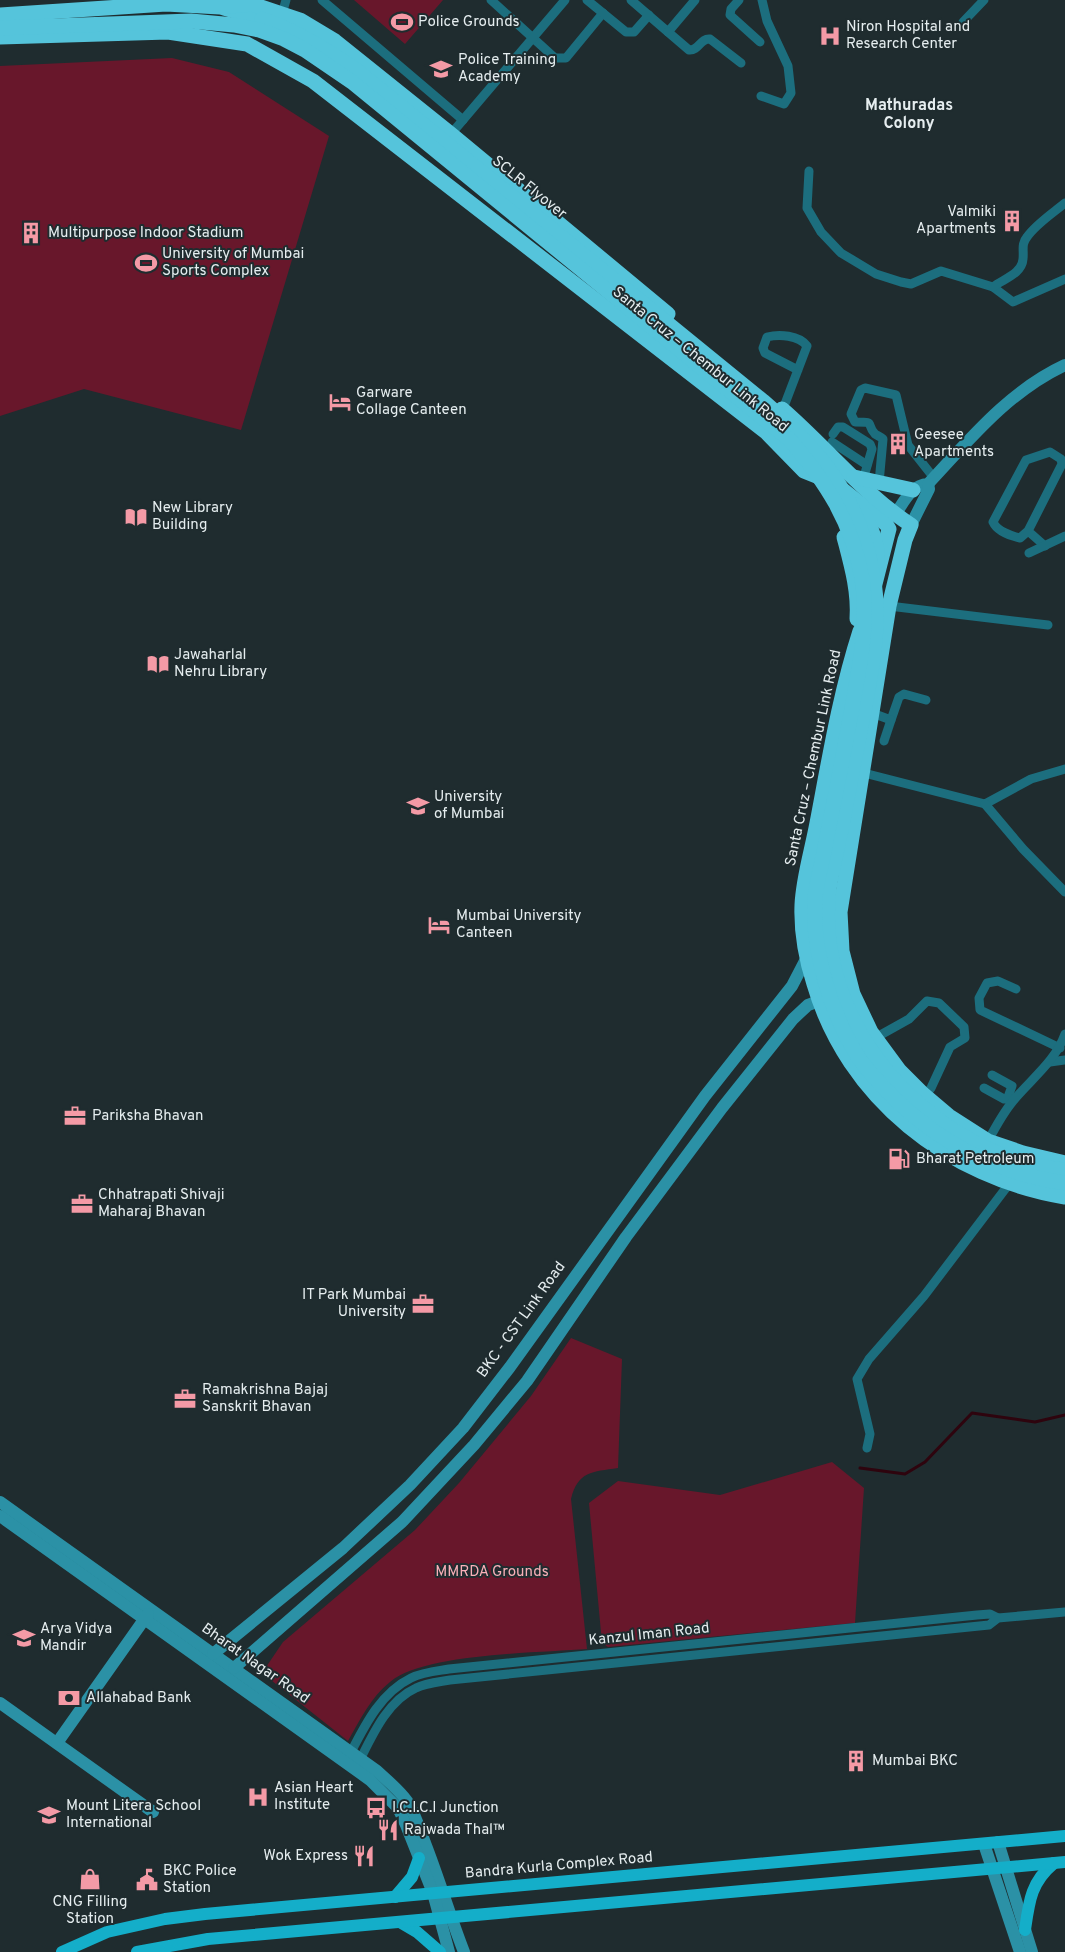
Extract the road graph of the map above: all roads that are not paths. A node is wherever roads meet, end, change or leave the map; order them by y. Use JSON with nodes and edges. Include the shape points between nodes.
{"nodes":[{"id":1,"x":322,"y":0,"type":"edge"},
{"id":2,"x":491,"y":0,"type":"edge"},
{"id":3,"x":565,"y":0,"type":"edge"},
{"id":4,"x":587,"y":0,"type":"edge"},
{"id":5,"x":631,"y":0,"type":"edge"},
{"id":6,"x":695,"y":0,"type":"edge"},
{"id":7,"x":739,"y":0,"type":"edge"},
{"id":8,"x":762,"y":0,"type":"edge"},
{"id":9,"x":984,"y":0,"type":"edge"},
{"id":10,"x":166,"y":2,"type":"edge"},
{"id":11,"x":220,"y":7,"type":"junction"},
{"id":12,"x":284,"y":7,"type":"edge"},
{"id":13,"x":603,"y":13,"type":"junction"},
{"id":14,"x":0,"y":15,"type":"edge"},
{"id":15,"x":649,"y":15,"type":"junction"},
{"id":16,"x":963,"y":22,"type":"dead end"},
{"id":17,"x":0,"y":28,"type":"edge"},
{"id":18,"x":668,"y":32,"type":"junction"},
{"id":19,"x":0,"y":37,"type":"edge"},
{"id":20,"x":532,"y":38,"type":"junction"},
{"id":21,"x":760,"y":42,"type":"dead end"},
{"id":22,"x":741,"y":63,"type":"dead end"},
{"id":23,"x":762,"y":96,"type":"dead end"},
{"id":24,"x":463,"y":120,"type":"junction"},
{"id":25,"x":452,"y":134,"type":"junction"},
{"id":26,"x":809,"y":171,"type":"dead end"},
{"id":27,"x":1065,"y":203,"type":"edge"},
{"id":28,"x":542,"y":208,"type":"junction"},
{"id":29,"x":518,"y":239,"type":"junction"},
{"id":30,"x":1065,"y":279,"type":"edge"},
{"id":31,"x":993,"y":287,"type":"junction"},
{"id":32,"x":1065,"y":365,"type":"edge"},
{"id":33,"x":798,"y":370,"type":"junction"},
{"id":34,"x":783,"y":410,"type":"junction"},
{"id":35,"x":829,"y":440,"type":"junction"},
{"id":36,"x":867,"y":465,"type":"junction"},
{"id":37,"x":802,"y":469,"type":"junction"},
{"id":38,"x":856,"y":478,"type":"junction"},
{"id":39,"x":931,"y":481,"type":"junction"},
{"id":40,"x":834,"y":483,"type":"junction"},
{"id":41,"x":878,"y":483,"type":"junction"},
{"id":42,"x":913,"y":490,"type":"junction"},
{"id":43,"x":895,"y":515,"type":"junction"},
{"id":44,"x":911,"y":525,"type":"junction"},
{"id":45,"x":889,"y":529,"type":"junction"},
{"id":46,"x":1028,"y":531,"type":"junction"},
{"id":47,"x":1065,"y":536,"type":"edge"},
{"id":48,"x":905,"y":540,"type":"junction"},
{"id":49,"x":1045,"y":546,"type":"junction"},
{"id":50,"x":1029,"y":553,"type":"dead end"},
{"id":51,"x":873,"y":590,"type":"junction"},
{"id":52,"x":889,"y":606,"type":"junction"},
{"id":53,"x":1048,"y":625,"type":"dead end"},
{"id":54,"x":855,"y":646,"type":"junction"},
{"id":55,"x":926,"y":700,"type":"dead end"},
{"id":56,"x":872,"y":713,"type":"junction"},
{"id":57,"x":891,"y":720,"type":"junction"},
{"id":58,"x":884,"y":741,"type":"dead end"},
{"id":59,"x":829,"y":762,"type":"junction"},
{"id":60,"x":1065,"y":769,"type":"edge"},
{"id":61,"x":862,"y":773,"type":"junction"},
{"id":62,"x":985,"y":804,"type":"junction"},
{"id":63,"x":1065,"y":892,"type":"edge"},
{"id":64,"x":806,"y":959,"type":"junction"},
{"id":65,"x":1016,"y":990,"type":"dead end"},
{"id":66,"x":819,"y":1001,"type":"junction"},
{"id":67,"x":1065,"y":1034,"type":"edge"},
{"id":68,"x":875,"y":1038,"type":"junction"},
{"id":69,"x":1060,"y":1048,"type":"junction"},
{"id":70,"x":1065,"y":1060,"type":"edge"},
{"id":71,"x":1050,"y":1062,"type":"junction"},
{"id":72,"x":992,"y":1075,"type":"dead end"},
{"id":73,"x":984,"y":1088,"type":"dead end"},
{"id":74,"x":705,"y":1096,"type":"junction"},
{"id":75,"x":925,"y":1096,"type":"junction"},
{"id":76,"x":1011,"y":1099,"type":"junction"},
{"id":77,"x":722,"y":1108,"type":"junction"},
{"id":78,"x":949,"y":1116,"type":"junction"},
{"id":79,"x":988,"y":1141,"type":"junction"},
{"id":80,"x":928,"y":1142,"type":"junction"},
{"id":81,"x":1065,"y":1163,"type":"edge"},
{"id":82,"x":1065,"y":1170,"type":"edge"},
{"id":83,"x":1065,"y":1183,"type":"edge"},
{"id":84,"x":1009,"y":1184,"type":"junction"},
{"id":85,"x":1065,"y":1197,"type":"edge"},
{"id":86,"x":626,"y":1204,"type":"junction"},
{"id":87,"x":644,"y":1214,"type":"junction"},
{"id":88,"x":867,"y":1448,"type":"dead end"},
{"id":89,"x":439,"y":1454,"type":"junction"},
{"id":90,"x":454,"y":1467,"type":"junction"},
{"id":91,"x":0,"y":1502,"type":"edge"},
{"id":92,"x":0,"y":1516,"type":"edge"},
{"id":93,"x":369,"y":1523,"type":"junction"},
{"id":94,"x":383,"y":1538,"type":"junction"},
{"id":95,"x":1065,"y":1612,"type":"edge"},
{"id":96,"x":148,"y":1614,"type":"junction"},
{"id":97,"x":213,"y":1654,"type":"junction"},
{"id":98,"x":234,"y":1668,"type":"junction"},
{"id":99,"x":0,"y":1703,"type":"edge"},
{"id":100,"x":57,"y":1743,"type":"junction"},
{"id":101,"x":353,"y":1761,"type":"junction"},
{"id":102,"x":154,"y":1812,"type":"dead end"},
{"id":103,"x":1065,"y":1836,"type":"edge"},
{"id":104,"x":998,"y":1842,"type":"junction"},
{"id":105,"x":984,"y":1844,"type":"junction"},
{"id":106,"x":419,"y":1858,"type":"junction"},
{"id":107,"x":1060,"y":1862,"type":"edge"},
{"id":108,"x":999,"y":1868,"type":"junction"},
{"id":109,"x":438,"y":1893,"type":"junction"},
{"id":110,"x":395,"y":1897,"type":"junction"},
{"id":111,"x":444,"y":1918,"type":"junction"},
{"id":112,"x":400,"y":1922,"type":"junction"},
{"id":113,"x":1025,"y":1930,"type":"junction"},
{"id":114,"x":62,"y":1952,"type":"edge"},
{"id":115,"x":137,"y":1952,"type":"edge"},
{"id":116,"x":440,"y":1952,"type":"edge"},
{"id":117,"x":449,"y":1952,"type":"edge"},
{"id":118,"x":464,"y":1952,"type":"edge"},
{"id":119,"x":1020,"y":1952,"type":"edge"},
{"id":120,"x":1032,"y":1952,"type":"edge"}],
"edges":[{"from":1,"to":24,"type":"street"},
{"from":2,"to":20,"type":"street"},
{"from":3,"to":20,"type":"street"},
{"from":4,"to":13,"type":"street"},
{"from":5,"to":15,"type":"street"},
{"from":6,"to":18,"type":"street"},
{"from":7,"to":21,"type":"street","via":[[730,15]]},
{"from":8,"to":23,"type":"street","via":[[767,21],[788,66],[791,93],[784,104]]},
{"from":9,"to":16,"type":"street"},
{"from":10,"to":11,"type":"highway","name":"Santa Cruz – Chembur Link Road"},
{"from":10,"to":14,"type":"highway","name":"Santa Cruz – Chembur Link Road"},
{"from":11,"to":12,"type":"highway","name":"Santa Cruz – Chembur Link Road","via":[[252,4]]},
{"from":11,"to":82,"type":"highway","name":"SCLR Flyover","bridge":true,"via":[[288,28],[360,73],[763,402],[798,432],[828,466],[850,502],[865,537],[874,578],[877,620],[871,672],[828,900],[829,939],[835,973],[849,1013],[872,1055],[919,1106],[976,1144],[1022,1162]]},
{"from":12,"to":25,"type":"highway","name":"Santa Cruz – Chembur Link Road","via":[[334,41]]},
{"from":13,"to":15,"type":"street","via":[[631,33]]},
{"from":13,"to":20,"type":"street","via":[[566,58],[555,58]]},
{"from":15,"to":18,"type":"street"},
{"from":17,"to":83,"type":"highway","bridge":true,"via":[[191,21],[259,30],[305,50],[352,82],[790,440],[818,473],[839,507],[854,541],[862,579],[865,620],[859,671],[815,899],[817,940],[824,976],[838,1018],[862,1062],[911,1115],[940,1137],[971,1155],[1018,1174]]},
{"from":18,"to":22,"type":"street","via":[[688,50],[710,39]]},
{"from":19,"to":29,"type":"highway","name":"Santa Cruz – Chembur Link Road","via":[[168,32],[247,44],[313,82]]},
{"from":20,"to":24,"type":"street"},
{"from":24,"to":25,"type":"street"},
{"from":25,"to":28,"type":"highway","name":"Santa Cruz – Chembur Link Road"},
{"from":26,"to":31,"type":"street","via":[[807,208],[821,232],[841,253],[876,274],[901,282],[910,284],[941,271]]},
{"from":27,"to":31,"type":"street","via":[[1025,239],[1019,268]]},
{"from":28,"to":29,"type":"highway"},
{"from":28,"to":34,"type":"highway","name":"Santa Cruz – Chembur Link Road"},
{"from":29,"to":37,"type":"highway","name":"Santa Cruz – Chembur Link Road","via":[[766,432]]},
{"from":30,"to":31,"type":"street","via":[[1013,302]]},
{"from":32,"to":39,"type":"street","via":[[1008,400]]},
{"from":33,"to":33,"type":"street","via":[[807,346],[804,341],[778,334],[767,337],[763,348],[765,353]]},
{"from":33,"to":34,"type":"street"},
{"from":34,"to":35,"type":"highway","name":"Santa Cruz – Chembur Link Road"},
{"from":35,"to":36,"type":"street"},
{"from":35,"to":36,"type":"street","via":[[836,429],[843,427],[870,444],[872,449]]},
{"from":35,"to":37,"type":"highway"},
{"from":35,"to":38,"type":"highway","name":"Santa Cruz – Chembur Link Road"},
{"from":36,"to":38,"type":"street"},
{"from":37,"to":40,"type":"highway","name":"Santa Cruz – Chembur Link Road"},
{"from":37,"to":54,"type":"highway","via":[[818,486],[839,522],[856,592]]},
{"from":38,"to":41,"type":"highway"},
{"from":38,"to":43,"type":"highway","name":"Santa Cruz – Chembur Link Road"},
{"from":39,"to":41,"type":"street","via":[[908,445],[896,395],[865,388],[851,414],[855,422],[872,424],[876,435],[883,439]]},
{"from":39,"to":42,"type":"street"},
{"from":39,"to":44,"type":"street"},
{"from":40,"to":45,"type":"highway","name":"Santa Cruz – Chembur Link Road"},
{"from":40,"to":51,"type":"highway","via":[[862,511],[872,533],[878,555]]},
{"from":41,"to":42,"type":"highway"},
{"from":42,"to":43,"type":"street"},
{"from":43,"to":44,"type":"highway","name":"Santa Cruz – Chembur Link Road"},
{"from":43,"to":45,"type":"highway"},
{"from":44,"to":48,"type":"highway"},
{"from":45,"to":48,"type":"highway"},
{"from":45,"to":51,"type":"highway","name":"Santa Cruz – Chembur Link Road"},
{"from":46,"to":46,"type":"street","via":[[1020,538],[995,527],[993,522],[1026,460],[1050,452],[1061,459],[1062,464]]},
{"from":46,"to":49,"type":"street"},
{"from":47,"to":49,"type":"street"},
{"from":48,"to":52,"type":"highway"},
{"from":49,"to":50,"type":"street"},
{"from":51,"to":54,"type":"highway","name":"Santa Cruz – Chembur Link Road"},
{"from":52,"to":53,"type":"street"},
{"from":52,"to":56,"type":"highway"},
{"from":54,"to":59,"type":"highway","name":"Santa Cruz – Chembur Link Road"},
{"from":55,"to":57,"type":"street","via":[[904,694],[899,697]]},
{"from":56,"to":57,"type":"street"},
{"from":56,"to":61,"type":"highway"},
{"from":57,"to":58,"type":"street"},
{"from":59,"to":61,"type":"street"},
{"from":59,"to":64,"type":"highway","name":"Santa Cruz – Chembur Link Road","via":[[802,905]]},
{"from":60,"to":62,"type":"street","via":[[1031,779]]},
{"from":61,"to":62,"type":"street"},
{"from":61,"to":68,"type":"highway","via":[[840,912],[842,951],[853,994]]},
{"from":62,"to":63,"type":"street"},
{"from":64,"to":66,"type":"highway","name":"Santa Cruz – Chembur Link Road"},
{"from":64,"to":74,"type":"street","name":"BKC - CST Link Road","via":[[792,986]]},
{"from":65,"to":69,"type":"street","via":[[998,981],[987,983],[979,998],[980,1010]]},
{"from":66,"to":77,"type":"street","via":[[808,1005],[793,1019]]},
{"from":66,"to":80,"type":"highway","name":"Santa Cruz – Chembur Link Road","via":[[834,1037],[870,1090]]},
{"from":67,"to":69,"type":"street"},
{"from":68,"to":75,"type":"highway","via":[[899,1070]]},
{"from":68,"to":75,"type":"street","via":[[909,1019],[927,1001],[939,1003],[964,1026],[965,1038],[950,1047],[932,1088]]},
{"from":69,"to":71,"type":"street"},
{"from":70,"to":71,"type":"street"},
{"from":71,"to":76,"type":"street"},
{"from":72,"to":76,"type":"street","via":[[1012,1086]]},
{"from":73,"to":76,"type":"street"},
{"from":74,"to":77,"type":"street"},
{"from":74,"to":86,"type":"street","name":"BKC - CST Link Road"},
{"from":75,"to":78,"type":"highway"},
{"from":76,"to":79,"type":"street"},
{"from":77,"to":87,"type":"street"},
{"from":78,"to":79,"type":"highway"},
{"from":78,"to":80,"type":"highway"},
{"from":79,"to":81,"type":"highway"},
{"from":80,"to":84,"type":"highway","name":"Santa Cruz – Chembur Link Road","via":[[979,1172]]},
{"from":84,"to":85,"type":"highway","name":"Santa Cruz – Chembur Link Road"},
{"from":84,"to":88,"type":"street","via":[[924,1296],[869,1359],[857,1379],[870,1434]]},
{"from":86,"to":87,"type":"street"},
{"from":86,"to":89,"type":"street","name":"BKC - CST Link Road","via":[[510,1367]]},
{"from":87,"to":90,"type":"street","via":[[527,1381]]},
{"from":89,"to":90,"type":"street"},
{"from":89,"to":93,"type":"street","name":"BKC - CST Link Road"},
{"from":90,"to":94,"type":"street"},
{"from":91,"to":96,"type":"street","name":"Bharat Nagar Road"},
{"from":92,"to":96,"type":"street","name":"Bharat Nagar Road"},
{"from":93,"to":94,"type":"street"},
{"from":93,"to":97,"type":"street","name":"BKC - CST Link Road"},
{"from":94,"to":98,"type":"street"},
{"from":95,"to":101,"type":"street","name":"Kanzul Iman Road","via":[[998,1618],[990,1614],[421,1674],[398,1686],[372,1714]]},
{"from":96,"to":97,"type":"street","name":"Bharat Nagar Road"},
{"from":96,"to":100,"type":"street"},
{"from":96,"to":101,"type":"street","name":"Bharat Nagar Road"},
{"from":97,"to":98,"type":"street","name":"Bharat Nagar Road"},
{"from":98,"to":101,"type":"street","name":"Bharat Nagar Road"},
{"from":99,"to":100,"type":"street"},
{"from":100,"to":102,"type":"street"},
{"from":101,"to":106,"type":"street","name":"Bharat Nagar Road","via":[[398,1808]]},
{"from":101,"to":109,"type":"street","name":"Bharat Nagar Road","via":[[395,1787],[407,1802]]},
{"from":103,"to":104,"type":"main road","name":"Bandra Kurla Complex Road"},
{"from":104,"to":105,"type":"main road","name":"Bandra Kurla Complex Road"},
{"from":104,"to":108,"type":"street"},
{"from":105,"to":108,"type":"street"},
{"from":105,"to":109,"type":"main road","name":"Bandra Kurla Complex Road"},
{"from":106,"to":109,"type":"street","name":"Bharat Nagar Road"},
{"from":106,"to":110,"type":"main road","via":[[412,1877]]},
{"from":107,"to":108,"type":"main road"},
{"from":107,"to":113,"type":"main road","via":[[1042,1873],[1033,1888]]},
{"from":108,"to":111,"type":"main road"},
{"from":108,"to":113,"type":"street"},
{"from":108,"to":119,"type":"street"},
{"from":109,"to":110,"type":"main road","name":"Bandra Kurla Complex Road"},
{"from":109,"to":111,"type":"street"},
{"from":110,"to":114,"type":"main road","name":"Bandra Kurla Complex Road","via":[[165,1919],[107,1932]]},
{"from":111,"to":112,"type":"main road"},
{"from":111,"to":117,"type":"street"},
{"from":111,"to":118,"type":"street"},
{"from":112,"to":115,"type":"main road","via":[[208,1939]]},
{"from":112,"to":116,"type":"main road"},
{"from":113,"to":120,"type":"street"}]}
